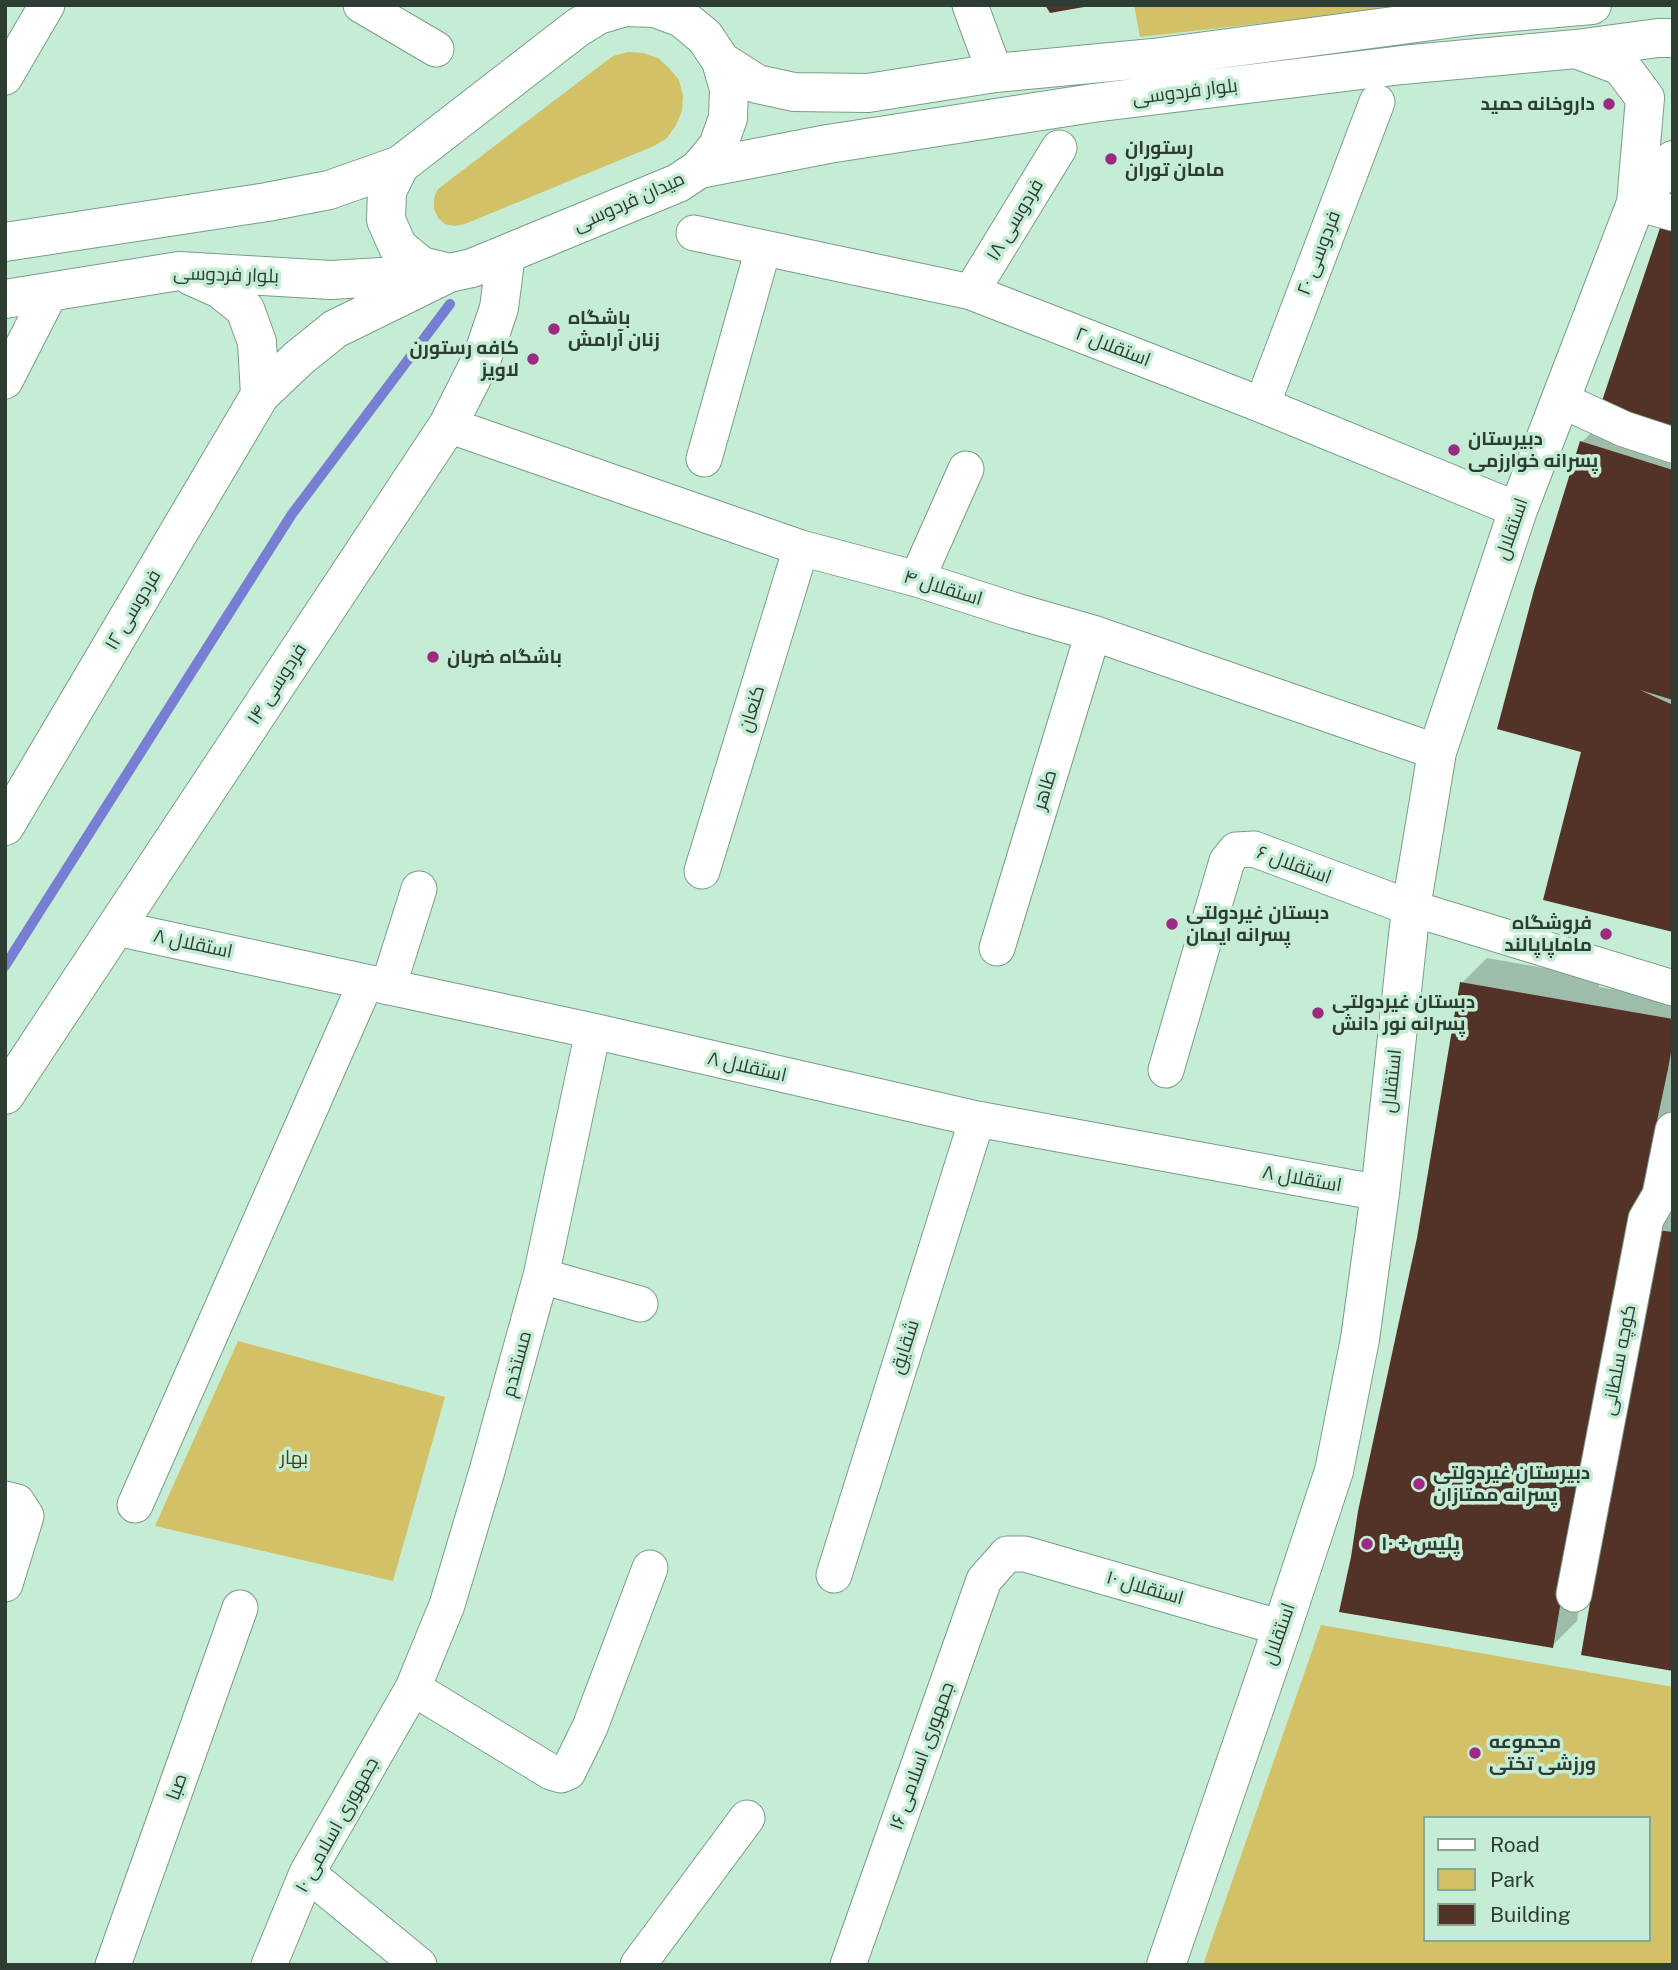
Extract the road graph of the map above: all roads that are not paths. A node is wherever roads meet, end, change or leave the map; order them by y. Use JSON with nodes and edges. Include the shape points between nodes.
{"nodes":[{"id":1,"x":47,"y":5,"type":"edge"},
{"id":2,"x":971,"y":5,"type":"edge"},
{"id":3,"x":1592,"y":5,"type":"edge"},
{"id":4,"x":381,"y":10,"type":"edge"},
{"id":5,"x":604,"y":10,"type":"edge"},
{"id":6,"x":708,"y":34,"type":"edge"},
{"id":7,"x":1673,"y":38,"type":"edge"},
{"id":8,"x":436,"y":49,"type":"dead end"},
{"id":9,"x":1576,"y":49,"type":"junction"},
{"id":10,"x":995,"y":73,"type":"junction"},
{"id":11,"x":5,"y":78,"type":"edge"},
{"id":12,"x":1377,"y":102,"type":"dead end"},
{"id":13,"x":1059,"y":148,"type":"dead end"},
{"id":14,"x":1673,"y":160,"type":"edge"},
{"id":15,"x":400,"y":165,"type":"junction"},
{"id":16,"x":699,"y":169,"type":"junction"},
{"id":17,"x":1636,"y":203,"type":"junction"},
{"id":18,"x":1673,"y":213,"type":"edge"},
{"id":19,"x":694,"y":233,"type":"dead end"},
{"id":20,"x":5,"y":242,"type":"edge"},
{"id":21,"x":763,"y":249,"type":"junction"},
{"id":22,"x":506,"y":254,"type":"junction"},
{"id":23,"x":178,"y":271,"type":"junction"},
{"id":24,"x":449,"y":273,"type":"junction"},
{"id":25,"x":51,"y":292,"type":"junction"},
{"id":26,"x":971,"y":292,"type":"junction"},
{"id":27,"x":5,"y":299,"type":"edge"},
{"id":28,"x":5,"y":381,"type":"edge"},
{"id":29,"x":260,"y":395,"type":"junction"},
{"id":30,"x":1561,"y":400,"type":"junction"},
{"id":31,"x":1262,"y":405,"type":"junction"},
{"id":32,"x":448,"y":425,"type":"junction"},
{"id":33,"x":1673,"y":445,"type":"edge"},
{"id":34,"x":704,"y":459,"type":"dead end"},
{"id":35,"x":967,"y":468,"type":"dead end"},
{"id":36,"x":1518,"y":510,"type":"junction"},
{"id":37,"x":801,"y":548,"type":"junction"},
{"id":38,"x":917,"y":579,"type":"junction"},
{"id":39,"x":1093,"y":633,"type":"junction"},
{"id":40,"x":1437,"y":752,"type":"junction"},
{"id":41,"x":5,"y":826,"type":"edge"},
{"id":42,"x":702,"y":871,"type":"dead end"},
{"id":43,"x":418,"y":889,"type":"dead end"},
{"id":44,"x":1411,"y":908,"type":"junction"},
{"id":45,"x":116,"y":928,"type":"junction"},
{"id":46,"x":997,"y":948,"type":"dead end"},
{"id":47,"x":377,"y":984,"type":"junction"},
{"id":48,"x":1673,"y":988,"type":"edge"},
{"id":49,"x":593,"y":1031,"type":"junction"},
{"id":50,"x":1167,"y":1070,"type":"dead end"},
{"id":51,"x":5,"y":1095,"type":"edge"},
{"id":52,"x":977,"y":1119,"type":"junction"},
{"id":53,"x":1673,"y":1130,"type":"edge"},
{"id":54,"x":1380,"y":1193,"type":"junction"},
{"id":55,"x":541,"y":1276,"type":"junction"},
{"id":56,"x":640,"y":1304,"type":"dead end"},
{"id":57,"x":5,"y":1499,"type":"edge"},
{"id":58,"x":135,"y":1506,"type":"dead end"},
{"id":59,"x":1007,"y":1554,"type":"joint"},
{"id":60,"x":650,"y":1567,"type":"dead end"},
{"id":61,"x":834,"y":1574,"type":"dead end"},
{"id":62,"x":5,"y":1584,"type":"edge"},
{"id":63,"x":1574,"y":1594,"type":"dead end"},
{"id":64,"x":240,"y":1608,"type":"dead end"},
{"id":65,"x":1282,"y":1628,"type":"junction"},
{"id":66,"x":413,"y":1688,"type":"junction"},
{"id":67,"x":747,"y":1818,"type":"dead end"},
{"id":68,"x":307,"y":1873,"type":"junction"},
{"id":69,"x":113,"y":1965,"type":"edge"},
{"id":70,"x":269,"y":1965,"type":"edge"},
{"id":71,"x":419,"y":1965,"type":"edge"},
{"id":72,"x":638,"y":1965,"type":"edge"},
{"id":73,"x":848,"y":1965,"type":"edge"},
{"id":74,"x":1166,"y":1965,"type":"edge"}],
"edges":[{"from":1,"to":11,"type":"street"},
{"from":2,"to":10,"type":"street"},
{"from":3,"to":10,"type":"street","name":"بلوار فردوسی"},
{"from":4,"to":8,"type":"street"},
{"from":5,"to":6,"type":"street","via":[[655,8]]},
{"from":5,"to":15,"type":"street"},
{"from":6,"to":10,"type":"street","name":"بلوار فردوسی","via":[[758,84],[794,92],[868,93]]},
{"from":6,"to":16,"type":"street","name":"میدان فردوسی","via":[[729,89],[728,118],[718,146]]},
{"from":7,"to":9,"type":"street","name":"بلوار فردوسی"},
{"from":9,"to":16,"type":"street","name":"بلوار فردوسی","via":[[1093,103]]},
{"from":9,"to":17,"type":"street","via":[[1621,66],[1645,98]]},
{"from":12,"to":31,"type":"street","name":"فردوسی ۲۰"},
{"from":13,"to":26,"type":"street","name":"فردوسی ۱۸"},
{"from":14,"to":17,"type":"street"},
{"from":15,"to":20,"type":"street","via":[[329,190]]},
{"from":15,"to":24,"type":"street","via":[[387,191],[386,220],[398,247],[421,266]]},
{"from":16,"to":22,"type":"street","name":"میدان فردوسی","via":[[678,183]]},
{"from":17,"to":18,"type":"street"},
{"from":17,"to":30,"type":"street","name":"استقلال"},
{"from":19,"to":21,"type":"street","name":"استقلال ۲"},
{"from":21,"to":26,"type":"street","name":"استقلال ۲"},
{"from":21,"to":34,"type":"street"},
{"from":22,"to":24,"type":"street","name":"میدان فردوسی"},
{"from":22,"to":32,"type":"street","name":"فردوسی ۱۴","via":[[499,309],[482,358]]},
{"from":23,"to":24,"type":"street","name":"بلوار فردوسی","via":[[331,280]]},
{"from":23,"to":25,"type":"street","name":"بلوار فردوسی"},
{"from":23,"to":29,"type":"street","via":[[220,289],[245,309],[257,342]]},
{"from":24,"to":29,"type":"street","name":"فردوسی ۱۲","via":[[335,329]]},
{"from":25,"to":27,"type":"street","name":"بلوار فردوسی"},
{"from":25,"to":28,"type":"street"},
{"from":26,"to":31,"type":"street","name":"استقلال ۲"},
{"from":29,"to":41,"type":"street","name":"فردوسی ۱۲"},
{"from":30,"to":33,"type":"street"},
{"from":30,"to":36,"type":"street","name":"استقلال"},
{"from":31,"to":36,"type":"street","name":"استقلال ۲"},
{"from":32,"to":37,"type":"street","name":"استقلال ۴"},
{"from":32,"to":45,"type":"street","name":"فردوسی ۱۴"},
{"from":35,"to":38,"type":"street"},
{"from":36,"to":40,"type":"street","name":"استقلال"},
{"from":37,"to":38,"type":"street","name":"استقلال ۴"},
{"from":37,"to":42,"type":"street","name":"کنعان"},
{"from":38,"to":39,"type":"street","name":"استقلال ۴"},
{"from":39,"to":40,"type":"street","name":"استقلال ۴"},
{"from":39,"to":46,"type":"street","name":"طاهر"},
{"from":40,"to":44,"type":"street","name":"استقلال"},
{"from":43,"to":47,"type":"street"},
{"from":44,"to":48,"type":"street","name":"استقلال ۶"},
{"from":44,"to":50,"type":"street","name":"استقلال ۶","via":[[1254,849],[1236,850],[1227,861]]},
{"from":44,"to":54,"type":"street","name":"استقلال"},
{"from":45,"to":47,"type":"street","name":"استقلال ۸"},
{"from":45,"to":51,"type":"street","name":"فردوسی ۱۴"},
{"from":47,"to":49,"type":"street","name":"استقلال ۸"},
{"from":47,"to":58,"type":"street"},
{"from":49,"to":52,"type":"street","name":"استقلال ۸"},
{"from":49,"to":55,"type":"street","name":"مستخدم"},
{"from":52,"to":54,"type":"street","name":"استقلال ۸"},
{"from":52,"to":61,"type":"street","name":"شقایق"},
{"from":53,"to":63,"type":"street","name":"کوچه سلطانی","via":[[1660,1195],[1646,1219]]},
{"from":54,"to":65,"type":"street","name":"استقلال","via":[[1360,1339],[1334,1471]]},
{"from":55,"to":56,"type":"street"},
{"from":55,"to":66,"type":"street","name":"مستخدم","via":[[447,1605]]},
{"from":57,"to":62,"type":"street","via":[[17,1502],[26,1517]]},
{"from":59,"to":65,"type":"street","name":"استقلال ۱۰","via":[[1025,1554]]},
{"from":59,"to":73,"type":"street","name":"جمهوری اسلامی ۱۶","via":[[984,1580]]},
{"from":60,"to":66,"type":"street","via":[[590,1727],[568,1772],[551,1772]]},
{"from":64,"to":69,"type":"street","name":"صبا"},
{"from":65,"to":74,"type":"street","name":"استقلال"},
{"from":66,"to":68,"type":"street","name":"جمهوری اسلامی ۱۰"},
{"from":67,"to":72,"type":"street"},
{"from":68,"to":70,"type":"street","name":"جمهوری اسلامی ۱۰"},
{"from":68,"to":71,"type":"street"}]}
